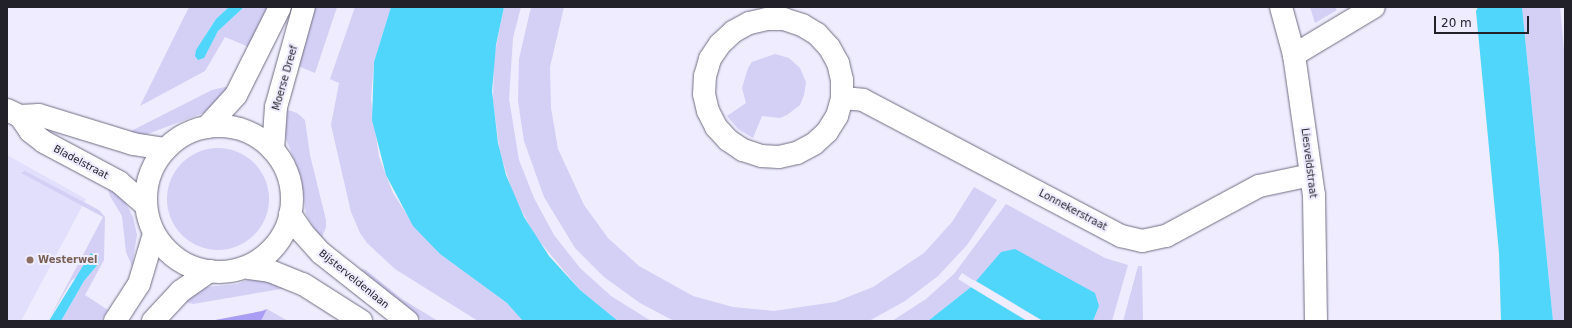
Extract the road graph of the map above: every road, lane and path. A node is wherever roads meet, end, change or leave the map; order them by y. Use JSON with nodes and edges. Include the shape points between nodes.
{"nodes":[{"id":1,"x":280,"y":7,"type":"edge"},
{"id":2,"x":304,"y":7,"type":"edge"},
{"id":3,"x":1281,"y":7,"type":"edge"},
{"id":4,"x":1374,"y":7,"type":"edge"},
{"id":5,"x":1294,"y":56,"type":"junction"},
{"id":6,"x":842,"y":98,"type":"junction"},
{"id":7,"x":13,"y":113,"type":"edge"},
{"id":8,"x":207,"y":127,"type":"junction"},
{"id":9,"x":166,"y":149,"type":"junction"},
{"id":10,"x":273,"y":150,"type":"junction"},
{"id":11,"x":1311,"y":175,"type":"junction"},
{"id":12,"x":145,"y":205,"type":"junction"},
{"id":13,"x":290,"y":214,"type":"junction"},
{"id":14,"x":154,"y":234,"type":"junction"},
{"id":15,"x":249,"y":268,"type":"junction"},
{"id":16,"x":210,"y":271,"type":"junction"},
{"id":17,"x":115,"y":321,"type":"edge"},
{"id":18,"x":153,"y":321,"type":"edge"},
{"id":19,"x":361,"y":321,"type":"edge"},
{"id":20,"x":407,"y":321,"type":"edge"},
{"id":21,"x":1316,"y":321,"type":"edge"}],
"edges":[{"from":1,"to":8,"type":"street","via":[[236,95]]},
{"from":2,"to":10,"type":"street","name":"Moerse Dreef","via":[[276,107]]},
{"from":3,"to":5,"type":"street","name":"Liesveldstraat"},
{"from":4,"to":5,"type":"street"},
{"from":5,"to":11,"type":"street","name":"Liesveldstraat"},
{"from":6,"to":6,"type":"street","via":[[841,74],[829,47],[817,34],[802,25],[784,20],[766,19],[749,23],[733,32],[714,54],[705,76],[704,94],[708,111],[716,127],[728,140],[743,150],[761,156],[779,157],[797,153],[814,144],[827,132],[837,116]]},
{"from":6,"to":11,"type":"street","name":"Lonnekerstraat","via":[[863,100],[1121,236],[1142,240],[1166,236],[1259,186]]},
{"from":7,"to":9,"type":"street","name":"Bladelstraat","via":[[39,115],[117,140]]},
{"from":7,"to":12,"type":"street","name":"Bladelstraat","via":[[44,142],[119,182]]},
{"from":8,"to":9,"type":"street","via":[[195,129],[173,141]]},
{"from":8,"to":10,"type":"street","via":[[220,125],[244,130],[264,141]]},
{"from":9,"to":12,"type":"street","via":[[156,160],[146,183]]},
{"from":10,"to":13,"type":"street","via":[[280,157],[289,178],[292,200]]},
{"from":11,"to":21,"type":"street","name":"Liesveldstraat","via":[[1314,195]]},
{"from":12,"to":14,"type":"street"},
{"from":13,"to":15,"type":"street","via":[[278,242]]},
{"from":13,"to":20,"type":"street","name":"Bijsterveldenlaan","via":[[321,253]]},
{"from":14,"to":16,"type":"street","via":[[161,245],[177,260],[197,270]]},
{"from":14,"to":17,"type":"street","via":[[139,284]]},
{"from":15,"to":16,"type":"street","via":[[235,272]]},
{"from":15,"to":19,"type":"street","via":[[270,271],[303,284]]},
{"from":16,"to":18,"type":"street","via":[[181,291]]}]}
